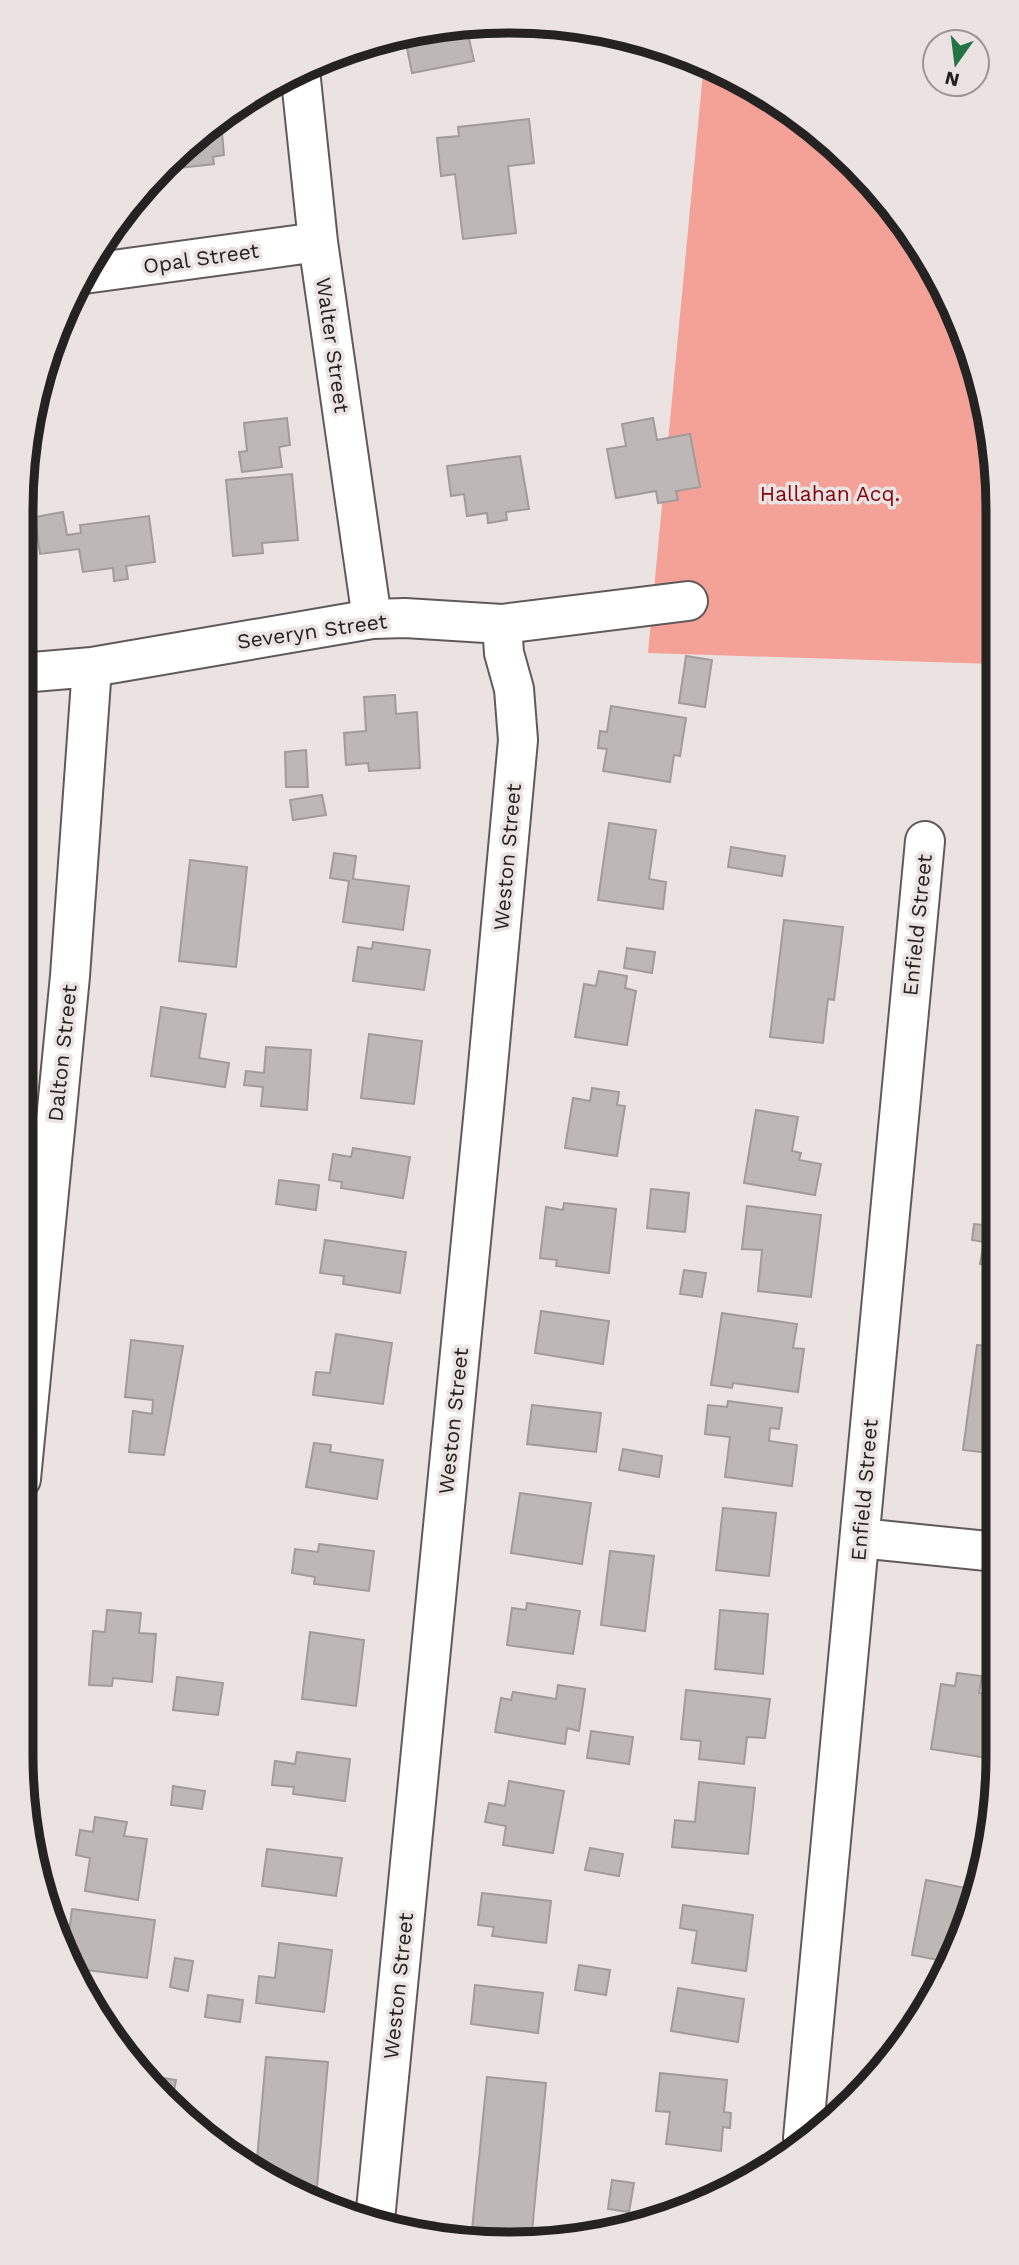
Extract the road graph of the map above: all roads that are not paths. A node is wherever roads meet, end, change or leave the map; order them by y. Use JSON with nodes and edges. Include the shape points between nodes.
{"nodes":[{"id":1,"x":301,"y":81,"type":"edge"},
{"id":2,"x":318,"y":242,"type":"junction"},
{"id":3,"x":96,"y":272,"type":"edge"},
{"id":4,"x":688,"y":601,"type":"dead end"},
{"id":5,"x":372,"y":619,"type":"junction"},
{"id":6,"x":502,"y":624,"type":"junction"},
{"id":7,"x":92,"y":667,"type":"junction"},
{"id":8,"x":33,"y":672,"type":"edge"},
{"id":9,"x":925,"y":841,"type":"dead end"},
{"id":10,"x":33,"y":1356,"type":"edge"},
{"id":11,"x":860,"y":1538,"type":"junction"},
{"id":12,"x":986,"y":1551,"type":"edge"},
{"id":13,"x":804,"y":2129,"type":"edge"},
{"id":14,"x":376,"y":2213,"type":"edge"}],
"edges":[{"from":1,"to":2,"type":"street","name":"Walter Street"},
{"from":2,"to":3,"type":"street","name":"Opal Street"},
{"from":2,"to":5,"type":"street","name":"Walter Street"},
{"from":4,"to":6,"type":"street","name":"Severyn Street"},
{"from":5,"to":6,"type":"street","name":"Severyn Street"},
{"from":5,"to":7,"type":"street","name":"Severyn Street"},
{"from":6,"to":14,"type":"street","name":"Weston Street","via":[[514,689],[515,767]]},
{"from":7,"to":8,"type":"street","name":"Severyn Street"},
{"from":7,"to":10,"type":"street","name":"Dalton Street","via":[[70,976]]},
{"from":9,"to":11,"type":"street","name":"Enfield Street"},
{"from":11,"to":12,"type":"street"},
{"from":11,"to":13,"type":"street","name":"Enfield Street"}]}
